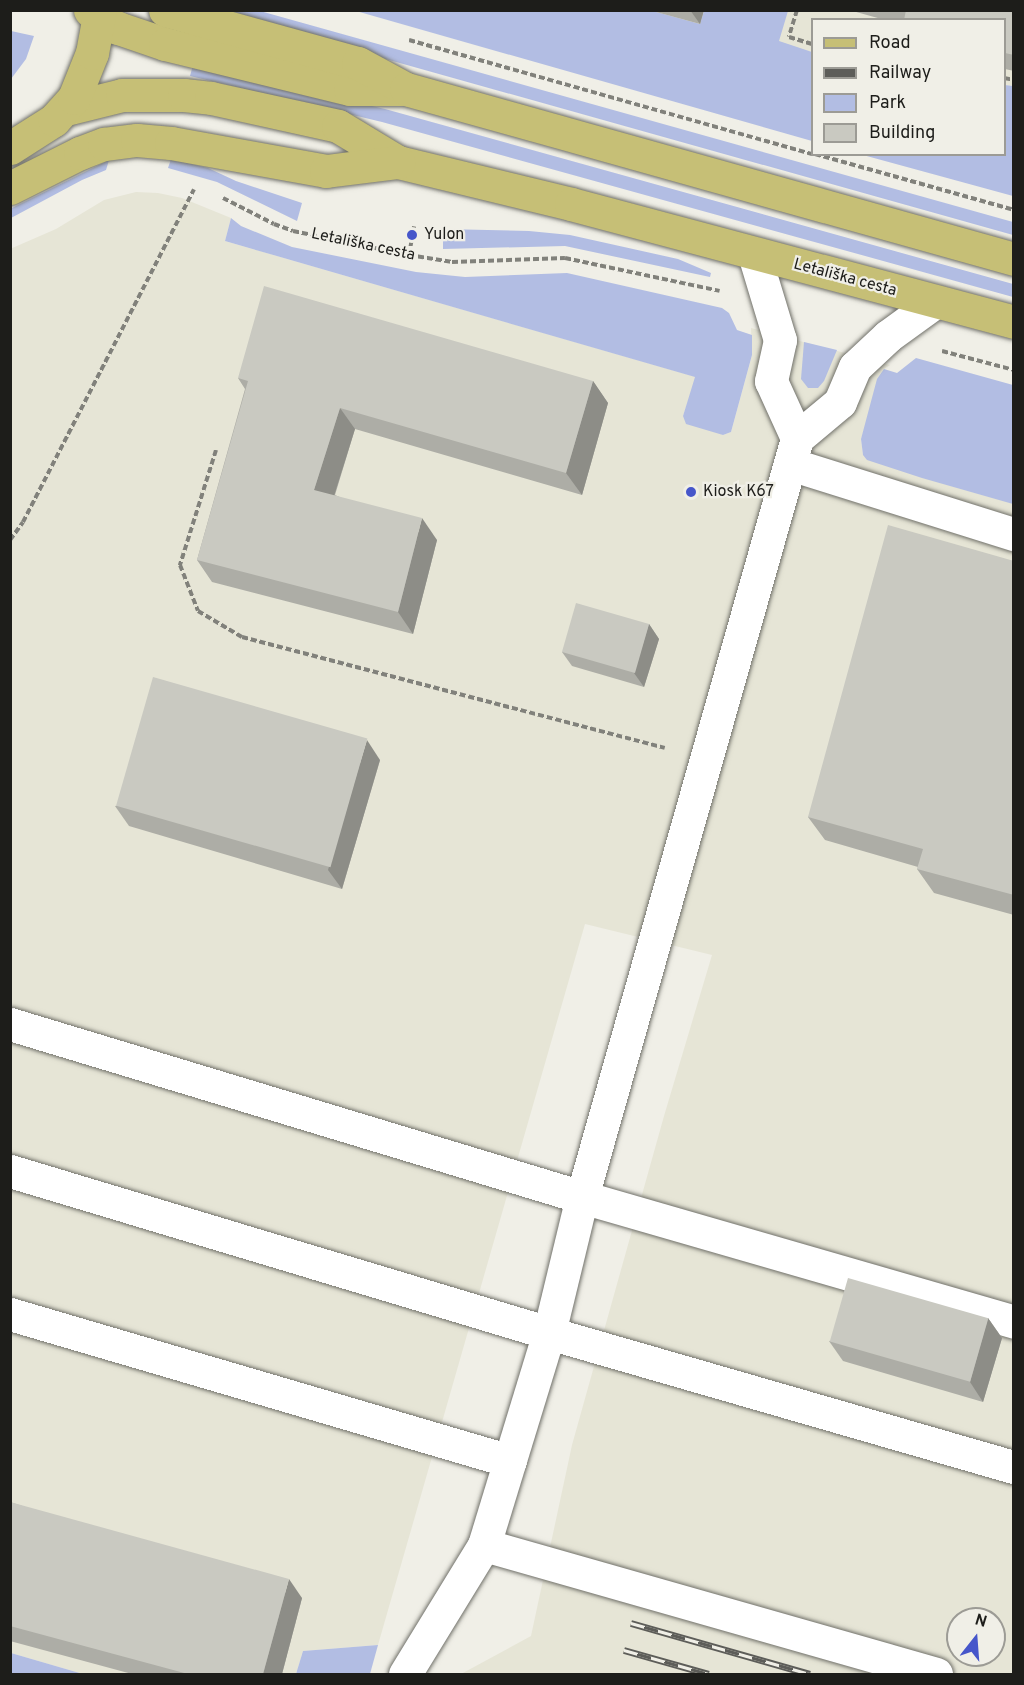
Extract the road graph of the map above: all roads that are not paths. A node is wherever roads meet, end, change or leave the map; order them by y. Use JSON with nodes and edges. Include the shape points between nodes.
{"nodes":[{"id":1,"x":165,"y":10,"type":"edge"},
{"id":2,"x":97,"y":14,"type":"edge"},
{"id":3,"x":406,"y":89,"type":"junction"},
{"id":4,"x":66,"y":109,"type":"junction"},
{"id":5,"x":10,"y":148,"type":"edge"},
{"id":6,"x":398,"y":162,"type":"junction"},
{"id":7,"x":10,"y":189,"type":"edge"},
{"id":8,"x":754,"y":254,"type":"junction"},
{"id":9,"x":1014,"y":259,"type":"edge"},
{"id":10,"x":935,"y":302,"type":"junction"},
{"id":11,"x":1014,"y":322,"type":"edge"},
{"id":12,"x":793,"y":451,"type":"junction"},
{"id":13,"x":1014,"y":534,"type":"edge"},
{"id":14,"x":10,"y":1024,"type":"edge"},
{"id":15,"x":10,"y":1171,"type":"edge"},
{"id":16,"x":582,"y":1197,"type":"junction"},
{"id":17,"x":10,"y":1314,"type":"edge"},
{"id":18,"x":1014,"y":1322,"type":"edge"},
{"id":19,"x":549,"y":1333,"type":"junction"},
{"id":20,"x":510,"y":1461,"type":"junction"},
{"id":21,"x":1014,"y":1467,"type":"edge"},
{"id":22,"x":484,"y":1545,"type":"junction"},
{"id":23,"x":405,"y":1674,"type":"edge"},
{"id":24,"x":936,"y":1674,"type":"edge"}],
"edges":[{"from":1,"to":3,"type":"main road","name":"Letališka cesta","via":[[358,63]]},
{"from":2,"to":3,"type":"main road","name":"Letališka cesta","via":[[165,44],[350,89]]},
{"from":2,"to":4,"type":"main road","name":"Letališka cesta","via":[[84,77]]},
{"from":3,"to":9,"type":"main road","name":"Letališka cesta"},
{"from":4,"to":5,"type":"main road","name":"Letališka cesta"},
{"from":4,"to":6,"type":"main road","name":"Letališka cesta","via":[[122,95],[211,98],[338,126]]},
{"from":6,"to":7,"type":"main road","name":"Letališka cesta","via":[[326,171],[171,142],[137,140],[104,144],[80,153]]},
{"from":6,"to":8,"type":"main road","name":"Letališka cesta"},
{"from":8,"to":10,"type":"main road","name":"Letališka cesta"},
{"from":8,"to":12,"type":"lane","via":[[780,340],[771,381]]},
{"from":10,"to":11,"type":"main road","name":"Letališka cesta"},
{"from":10,"to":12,"type":"lane","via":[[888,336],[855,367],[840,402]]},
{"from":12,"to":13,"type":"lane"},
{"from":12,"to":16,"type":"lane"},
{"from":14,"to":16,"type":"lane"},
{"from":15,"to":19,"type":"lane"},
{"from":16,"to":18,"type":"lane"},
{"from":16,"to":19,"type":"lane"},
{"from":17,"to":20,"type":"lane"},
{"from":19,"to":20,"type":"lane"},
{"from":19,"to":21,"type":"lane"},
{"from":20,"to":22,"type":"lane"},
{"from":22,"to":23,"type":"lane"},
{"from":22,"to":24,"type":"lane"}]}
